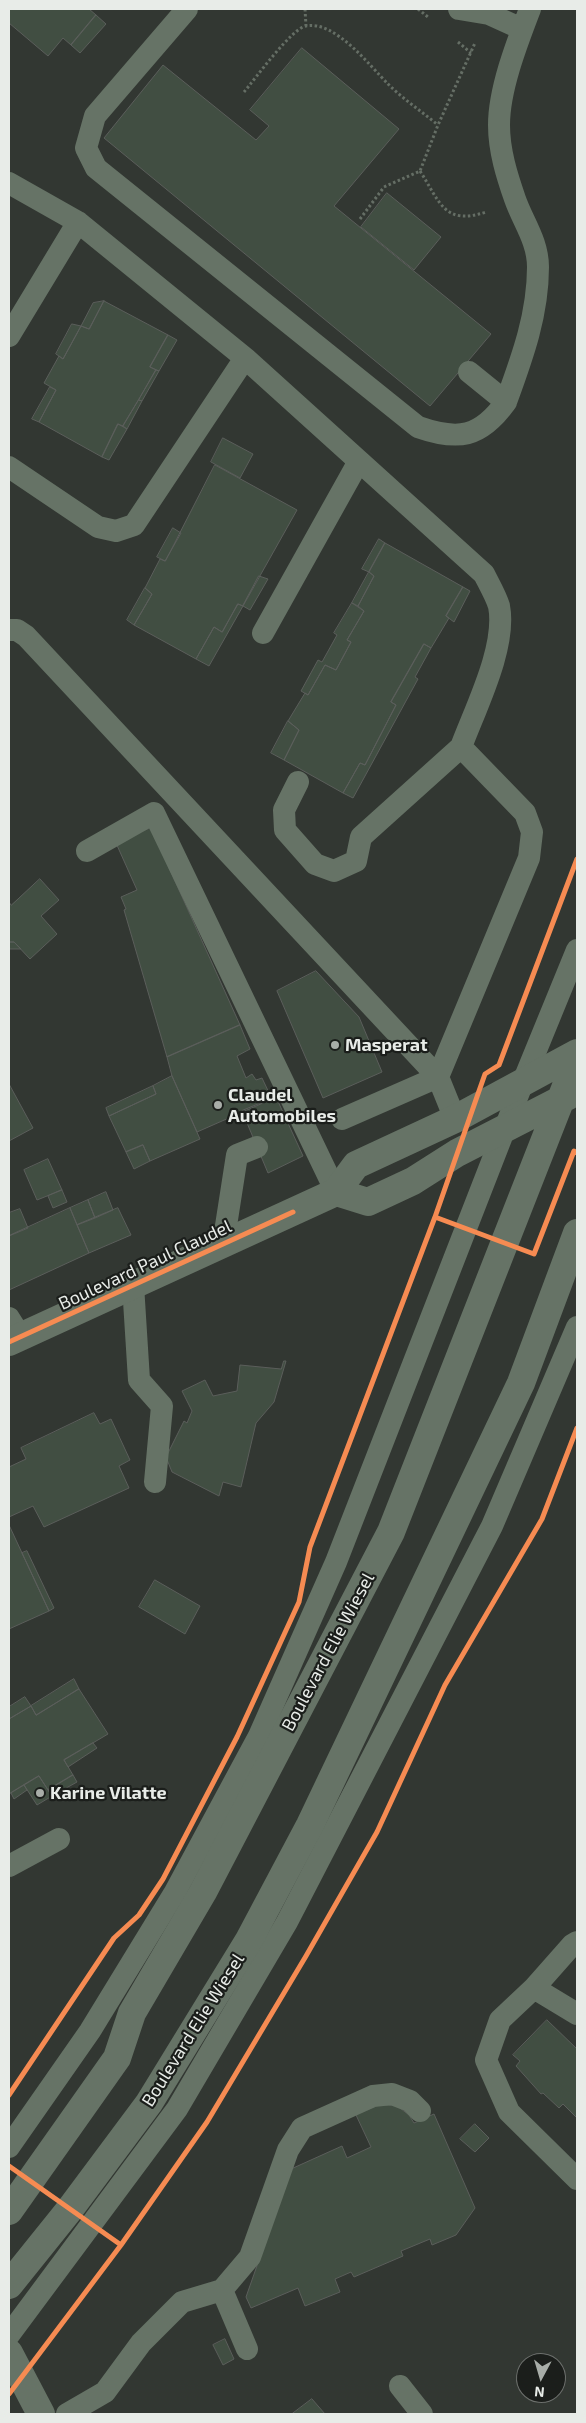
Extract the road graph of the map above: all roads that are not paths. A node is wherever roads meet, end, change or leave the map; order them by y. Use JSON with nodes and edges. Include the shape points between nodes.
{"nodes":[{"id":1,"x":187,"y":9,"type":"edge"},
{"id":2,"x":459,"y":9,"type":"edge"},
{"id":3,"x":526,"y":19,"type":"edge"},
{"id":4,"x":9,"y":183,"type":"edge"},
{"id":5,"x":78,"y":222,"type":"junction"},
{"id":6,"x":9,"y":336,"type":"edge"},
{"id":7,"x":245,"y":358,"type":"junction"},
{"id":8,"x":469,"y":372,"type":"dead end"},
{"id":9,"x":506,"y":402,"type":"junction"},
{"id":10,"x":359,"y":461,"type":"junction"},
{"id":11,"x":9,"y":467,"type":"edge"},
{"id":12,"x":9,"y":630,"type":"edge"},
{"id":13,"x":262,"y":633,"type":"dead end"},
{"id":14,"x":461,"y":747,"type":"junction"},
{"id":15,"x":298,"y":782,"type":"dead end"},
{"id":16,"x":87,"y":851,"type":"dead end"},
{"id":17,"x":577,"y":950,"type":"edge"},
{"id":18,"x":577,"y":1053,"type":"edge"},
{"id":19,"x":577,"y":1058,"type":"edge"},
{"id":20,"x":438,"y":1077,"type":"junction"},
{"id":21,"x":523,"y":1082,"type":"junction"},
{"id":22,"x":569,"y":1095,"type":"edge"},
{"id":23,"x":342,"y":1119,"type":"dead end"},
{"id":24,"x":455,"y":1119,"type":"junction"},
{"id":25,"x":506,"y":1128,"type":"junction"},
{"id":26,"x":257,"y":1147,"type":"dead end"},
{"id":27,"x":336,"y":1192,"type":"junction"},
{"id":28,"x":577,"y":1233,"type":"edge"},
{"id":29,"x":223,"y":1245,"type":"junction"},
{"id":30,"x":133,"y":1286,"type":"junction"},
{"id":31,"x":577,"y":1327,"type":"edge"},
{"id":32,"x":13,"y":1332,"type":"edge"},
{"id":33,"x":155,"y":1482,"type":"dead end"},
{"id":34,"x":59,"y":1839,"type":"dead end"},
{"id":35,"x":9,"y":1866,"type":"edge"},
{"id":36,"x":577,"y":1942,"type":"edge"},
{"id":37,"x":534,"y":1988,"type":"junction"},
{"id":38,"x":577,"y":2014,"type":"edge"},
{"id":39,"x":420,"y":2111,"type":"dead end"},
{"id":40,"x":9,"y":2147,"type":"edge"},
{"id":41,"x":577,"y":2179,"type":"edge"},
{"id":42,"x":9,"y":2210,"type":"edge"},
{"id":43,"x":9,"y":2285,"type":"edge"},
{"id":44,"x":222,"y":2290,"type":"junction"},
{"id":45,"x":9,"y":2335,"type":"edge"},
{"id":46,"x":247,"y":2349,"type":"dead end"},
{"id":47,"x":9,"y":2353,"type":"edge"},
{"id":48,"x":400,"y":2386,"type":"dead end"},
{"id":49,"x":41,"y":2414,"type":"edge"},
{"id":50,"x":67,"y":2414,"type":"edge"},
{"id":51,"x":422,"y":2414,"type":"edge"}],
"edges":[{"from":1,"to":9,"type":"lane","via":[[95,116],[86,148],[96,168],[418,427],[440,435],[459,436],[480,429]]},
{"from":2,"to":3,"type":"lane"},
{"from":3,"to":9,"type":"lane","via":[[501,102],[499,127],[504,166],[516,202],[533,237],[538,265],[534,317]]},
{"from":4,"to":5,"type":"lane"},
{"from":5,"to":6,"type":"lane"},
{"from":5,"to":7,"type":"lane"},
{"from":7,"to":10,"type":"lane"},
{"from":7,"to":11,"type":"lane","via":[[134,525],[116,531],[98,527]]},
{"from":8,"to":9,"type":"lane"},
{"from":10,"to":13,"type":"lane"},
{"from":10,"to":14,"type":"lane","via":[[484,574],[499,606],[499,635],[490,669]]},
{"from":12,"to":20,"type":"lane","via":[[26,636]]},
{"from":14,"to":15,"type":"lane","via":[[361,837],[356,861],[334,872],[315,864],[285,830],[284,810]]},
{"from":14,"to":20,"type":"lane","via":[[525,813],[532,832],[529,858]]},
{"from":16,"to":27,"type":"lane","via":[[154,813],[298,1130]]},
{"from":17,"to":21,"type":"lane"},
{"from":18,"to":21,"type":"street","name":"Boulevard Paul Claudel"},
{"from":19,"to":22,"type":"street","name":"Boulevard Elie Wiesel"},
{"from":20,"to":23,"type":"lane"},
{"from":20,"to":24,"type":"lane"},
{"from":21,"to":24,"type":"street","name":"Boulevard Paul Claudel"},
{"from":21,"to":25,"type":"lane"},
{"from":22,"to":25,"type":"street"},
{"from":22,"to":42,"type":"street","name":"Boulevard Elie Wiesel","via":[[390,1532],[203,1892],[132,2013],[117,2058]]},
{"from":24,"to":27,"type":"street","name":"Boulevard Paul Claudel","via":[[356,1166]]},
{"from":25,"to":27,"type":"street","via":[[456,1152],[413,1181],[368,1202]]},
{"from":25,"to":40,"type":"lane","via":[[336,1562],[259,1736],[170,1900],[90,2032]]},
{"from":26,"to":29,"type":"lane","via":[[237,1155]]},
{"from":27,"to":29,"type":"street","name":"Boulevard Paul Claudel"},
{"from":28,"to":43,"type":"street","name":"Boulevard Elie Wiesel","via":[[521,1383],[310,1825],[249,1940],[149,2103]]},
{"from":29,"to":30,"type":"street","name":"Boulevard Paul Claudel"},
{"from":30,"to":32,"type":"street","name":"Boulevard Paul Claudel"},
{"from":30,"to":33,"type":"lane","via":[[139,1380],[162,1406]]},
{"from":31,"to":45,"type":"lane","via":[[492,1526],[287,1922],[177,2109]]},
{"from":34,"to":35,"type":"lane"},
{"from":36,"to":37,"type":"lane"},
{"from":37,"to":38,"type":"lane"},
{"from":37,"to":41,"type":"lane","via":[[500,2020],[486,2060],[509,2112]]},
{"from":39,"to":44,"type":"lane","via":[[410,2102],[392,2094],[373,2096],[302,2128],[288,2150],[250,2257]]},
{"from":44,"to":46,"type":"lane"},
{"from":44,"to":50,"type":"lane","via":[[182,2302],[142,2343],[105,2392]]},
{"from":47,"to":49,"type":"street"},
{"from":48,"to":51,"type":"lane"}]}
